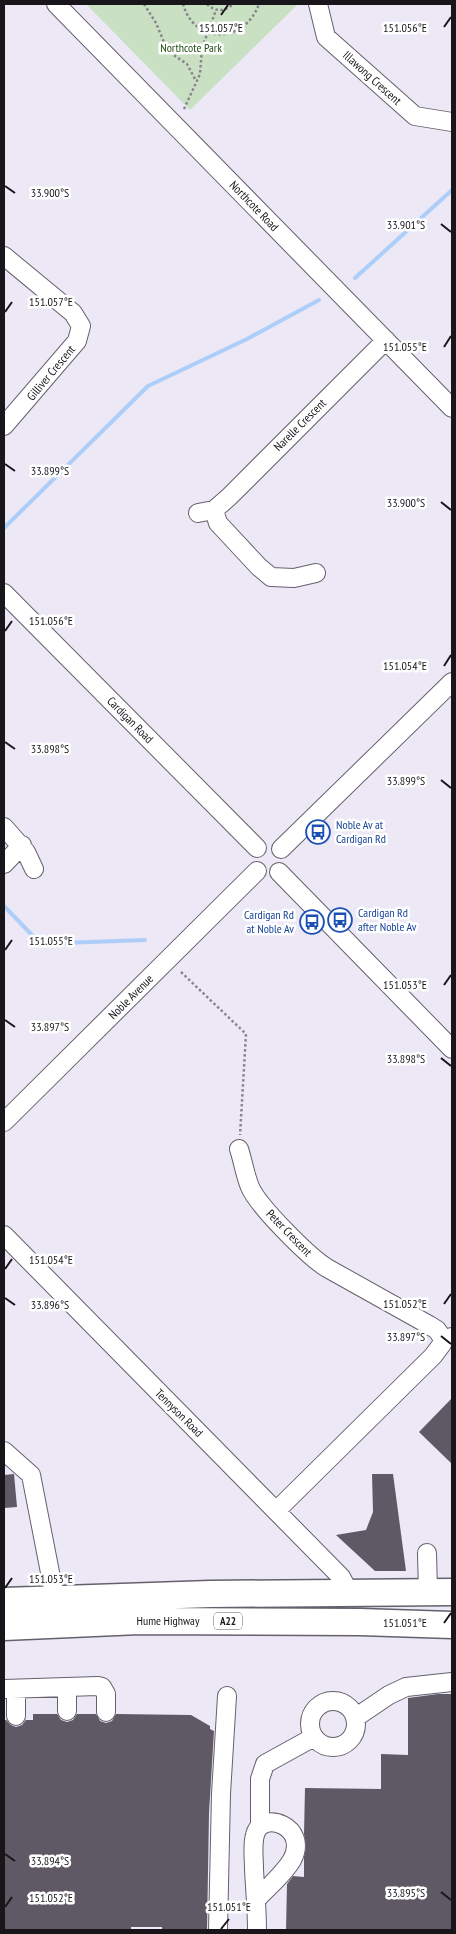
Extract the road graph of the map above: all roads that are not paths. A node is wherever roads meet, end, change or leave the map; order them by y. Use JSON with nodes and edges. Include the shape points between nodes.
{"nodes":[{"id":1,"x":56,"y":4,"type":"edge"},
{"id":2,"x":318,"y":4,"type":"edge"},
{"id":3,"x":452,"y":122,"type":"edge"},
{"id":4,"x":4,"y":256,"type":"edge"},
{"id":5,"x":386,"y":340,"type":"junction"},
{"id":6,"x":452,"y":408,"type":"edge"},
{"id":7,"x":4,"y":426,"type":"edge"},
{"id":8,"x":316,"y":573,"type":"dead end"},
{"id":9,"x":6,"y":598,"type":"edge"},
{"id":10,"x":452,"y":682,"type":"edge"},
{"id":11,"x":4,"y":827,"type":"edge"},
{"id":12,"x":22,"y":845,"type":"junction"},
{"id":13,"x":257,"y":848,"type":"junction"},
{"id":14,"x":281,"y":849,"type":"junction"},
{"id":15,"x":4,"y":864,"type":"edge"},
{"id":16,"x":34,"y":869,"type":"dead end"},
{"id":17,"x":257,"y":871,"type":"junction"},
{"id":18,"x":279,"y":872,"type":"junction"},
{"id":19,"x":452,"y":1049,"type":"edge"},
{"id":20,"x":4,"y":1122,"type":"edge"},
{"id":21,"x":239,"y":1149,"type":"road end"},
{"id":22,"x":4,"y":1235,"type":"edge"},
{"id":23,"x":448,"y":1338,"type":"edge"},
{"id":24,"x":4,"y":1451,"type":"edge"},
{"id":25,"x":276,"y":1511,"type":"junction"},
{"id":26,"x":427,"y":1553,"type":"dead end"},
{"id":27,"x":440,"y":1592,"type":"edge"},
{"id":28,"x":350,"y":1594,"type":"junction"},
{"id":29,"x":55,"y":1598,"type":"junction"},
{"id":30,"x":4,"y":1601,"type":"edge"},
{"id":31,"x":452,"y":1625,"type":"edge"},
{"id":32,"x":4,"y":1627,"type":"edge"},
{"id":33,"x":452,"y":1682,"type":"edge"},
{"id":34,"x":67,"y":1687,"type":"junction"},
{"id":35,"x":10,"y":1689,"type":"edge"},
{"id":36,"x":227,"y":1696,"type":"dead end"},
{"id":37,"x":67,"y":1711,"type":"dead end"},
{"id":38,"x":106,"y":1712,"type":"dead end"},
{"id":39,"x":16,"y":1716,"type":"dead end"},
{"id":40,"x":355,"y":1718,"type":"junction"},
{"id":41,"x":314,"y":1737,"type":"junction"},
{"id":42,"x":260,"y":1826,"type":"junction"},
{"id":43,"x":256,"y":1900,"type":"junction"},
{"id":44,"x":218,"y":1930,"type":"edge"},
{"id":45,"x":257,"y":1930,"type":"edge"}],
"edges":[{"from":1,"to":5,"type":"street","name":"Northcote Road"},
{"from":2,"to":3,"type":"street","name":"Illawong Crescent","via":[[326,37],[415,116]]},
{"from":4,"to":7,"type":"street","name":"Gilliver Crescent","via":[[73,313],[81,326],[77,341]]},
{"from":5,"to":6,"type":"street","name":"Northcote Road"},
{"from":5,"to":8,"type":"street","name":"Narelle Crescent","via":[[206,512],[271,577],[294,578]]},
{"from":9,"to":13,"type":"street","name":"Cardigan Road"},
{"from":10,"to":14,"type":"street"},
{"from":11,"to":12,"type":"street"},
{"from":12,"to":15,"type":"street"},
{"from":12,"to":16,"type":"street"},
{"from":13,"to":14,"type":"street","via":[[269,843]]},
{"from":13,"to":17,"type":"street","via":[[252,859]]},
{"from":14,"to":18,"type":"street","via":[[284,861]]},
{"from":17,"to":18,"type":"street","via":[[268,876]]},
{"from":17,"to":20,"type":"street","name":"Noble Avenue"},
{"from":18,"to":19,"type":"street"},
{"from":21,"to":23,"type":"street","name":"Peter Crescent","via":[[250,1187],[258,1200],[311,1257]]},
{"from":22,"to":25,"type":"street","name":"Tennyson Road"},
{"from":23,"to":25,"type":"street","name":"Peter Crescent"},
{"from":24,"to":29,"type":"street","via":[[31,1475]]},
{"from":25,"to":28,"type":"street","name":"Tennyson Road","via":[[341,1577]]},
{"from":26,"to":27,"type":"street"},
{"from":27,"to":28,"type":"highway","name":"Hume Highway","number":"A22"},
{"from":28,"to":29,"type":"highway","name":"Hume Highway","number":"A22"},
{"from":29,"to":30,"type":"highway","name":"Hume Highway","number":"A22"},
{"from":31,"to":32,"type":"highway","name":"Hume Highway","number":"A22","via":[[139,1621]]},
{"from":33,"to":40,"type":"street","via":[[406,1687]]},
{"from":34,"to":35,"type":"street"},
{"from":34,"to":37,"type":"street"},
{"from":34,"to":38,"type":"street","via":[[102,1688],[106,1694]]},
{"from":35,"to":39,"type":"street"},
{"from":36,"to":44,"type":"street"},
{"from":40,"to":41,"type":"street","via":[[355,1732],[343,1746],[325,1746]]},
{"from":40,"to":41,"type":"street","via":[[349,1707],[341,1702],[323,1703],[311,1716]]},
{"from":41,"to":42,"type":"street","via":[[269,1760],[262,1768]]},
{"from":42,"to":43,"type":"street","via":[[255,1832],[254,1842]]},
{"from":42,"to":43,"type":"street","via":[[268,1822],[290,1829],[296,1838],[296,1850],[287,1866]]},
{"from":43,"to":45,"type":"street"}]}
